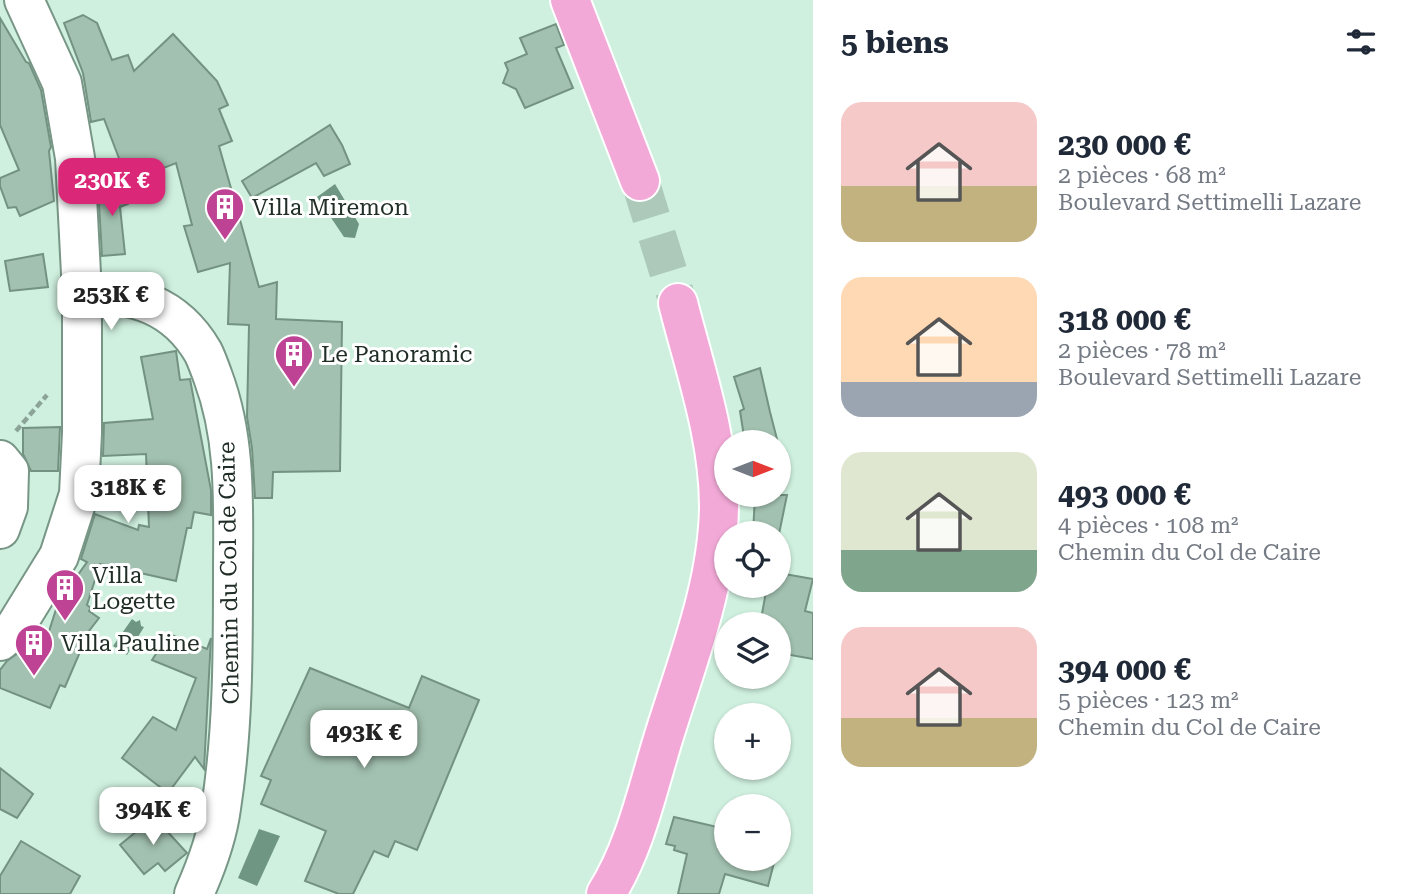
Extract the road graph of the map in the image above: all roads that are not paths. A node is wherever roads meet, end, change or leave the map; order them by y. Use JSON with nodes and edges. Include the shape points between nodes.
{"nodes":[{"id":1,"x":24,"y":0,"type":"edge"},
{"id":2,"x":570,"y":0,"type":"edge"},
{"id":3,"x":640,"y":181,"type":"tunnel mouth"},
{"id":4,"x":82,"y":293,"type":"junction"},
{"id":5,"x":678,"y":303,"type":"tunnel mouth"},
{"id":6,"x":6,"y":448,"type":"edge"},
{"id":7,"x":0,"y":529,"type":"edge"},
{"id":8,"x":0,"y":641,"type":"edge"},
{"id":9,"x":194,"y":894,"type":"edge"},
{"id":10,"x":606,"y":894,"type":"edge"}],
"edges":[{"from":1,"to":4,"type":"street","via":[[62,83],[75,158]]},
{"from":2,"to":3,"type":"main road"},
{"from":4,"to":8,"type":"street","via":[[79,494],[59,556],[14,629]]},
{"from":4,"to":9,"type":"street","name":"Chemin du Col de Caire","via":[[116,293],[152,303],[181,324],[203,352],[224,406],[232,467],[233,697],[221,810]]},
{"from":5,"to":10,"type":"main road","via":[[716,461],[715,560],[641,812],[619,873]]},
{"from":6,"to":7,"type":"street","via":[[8,508]]}]}
